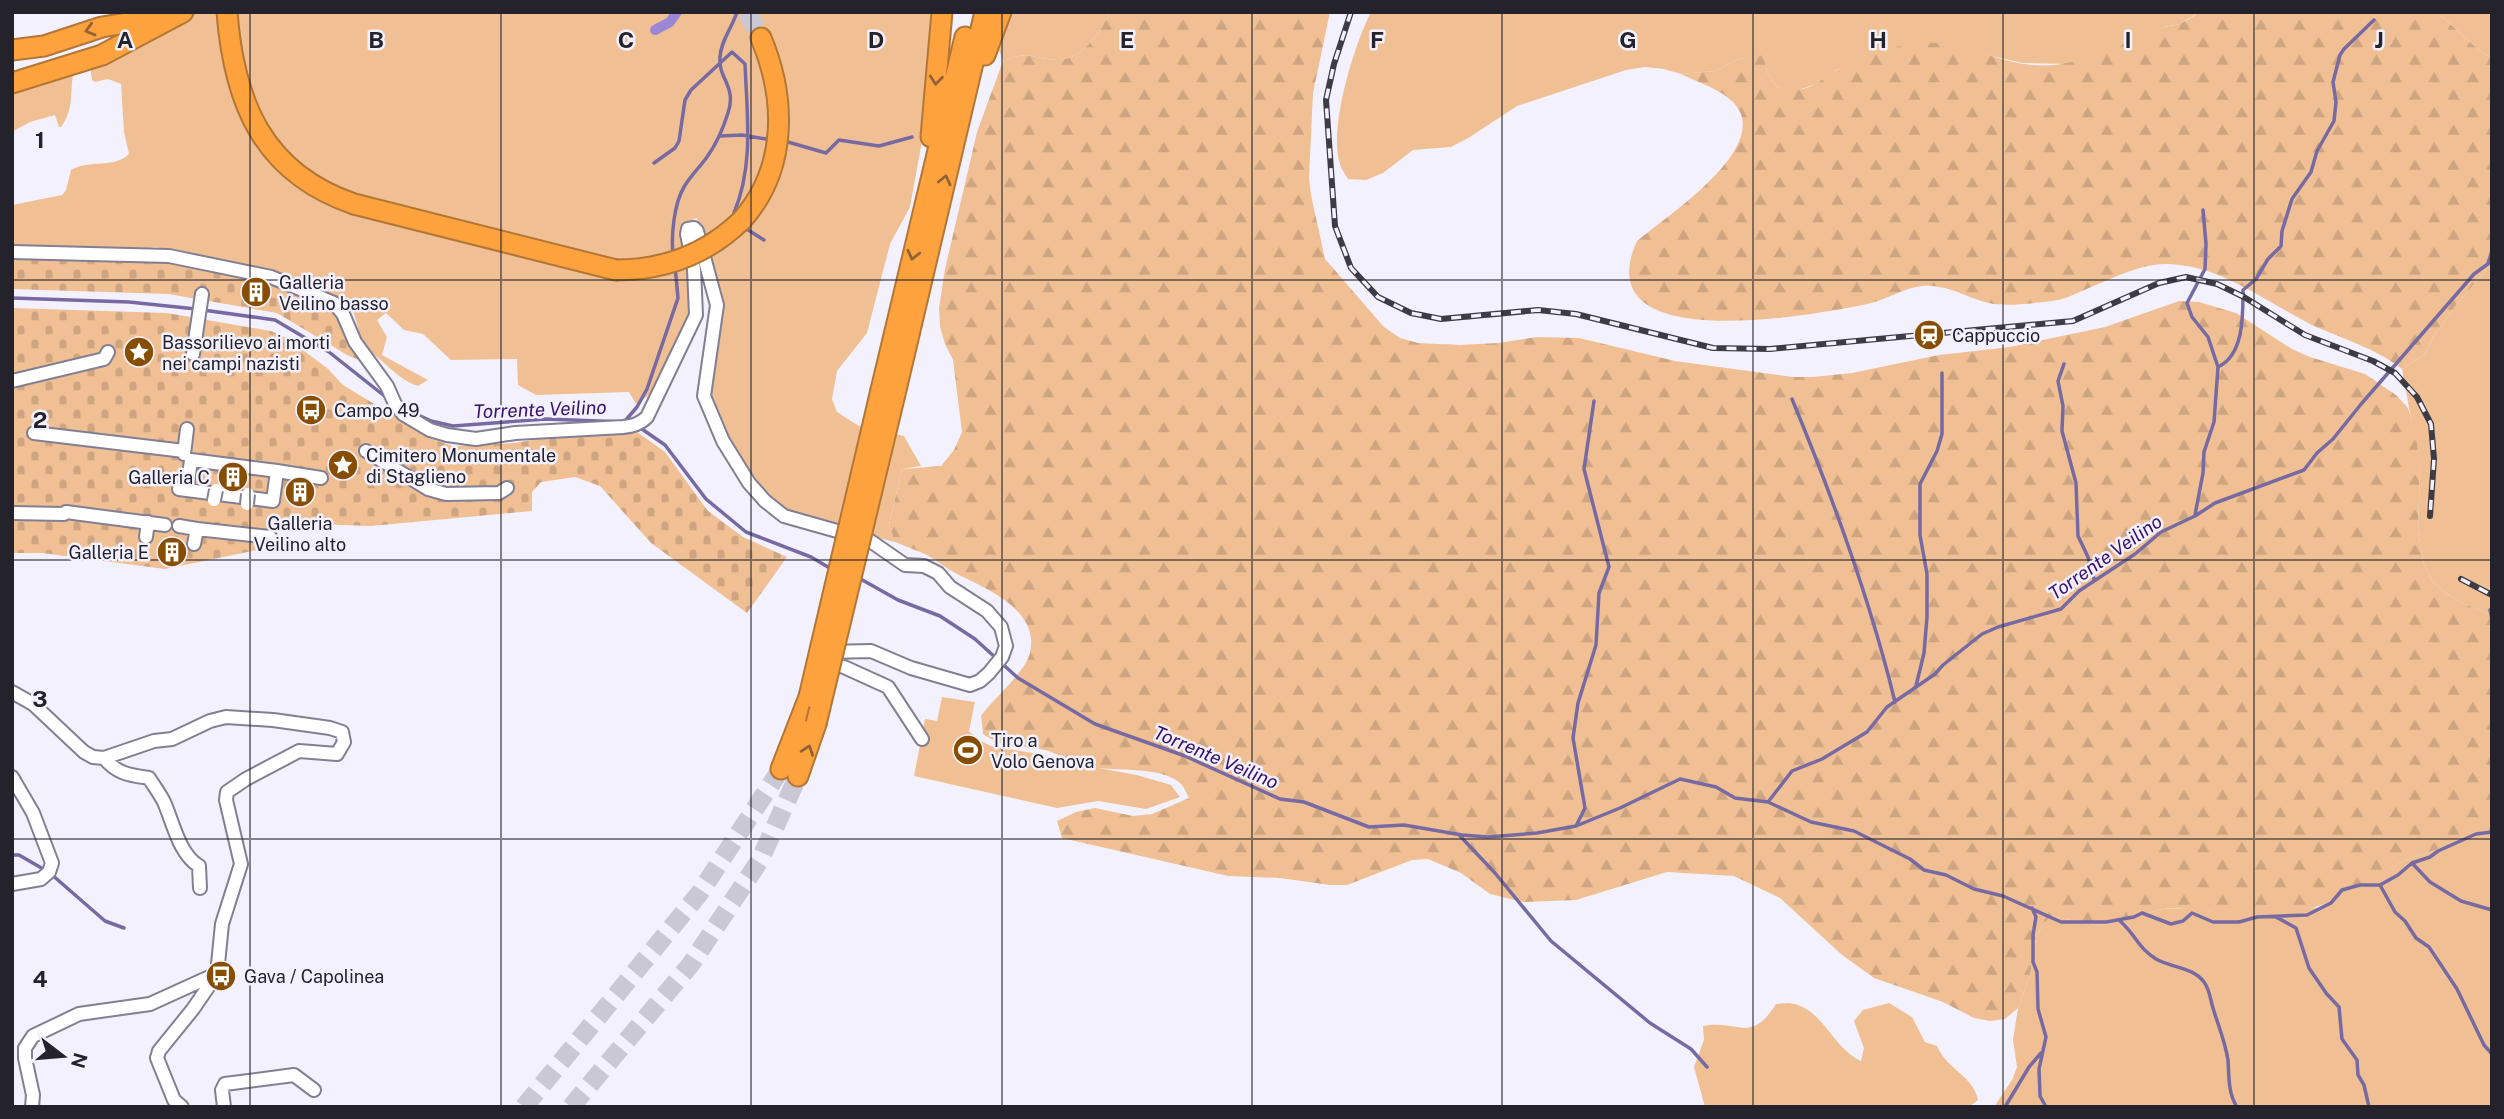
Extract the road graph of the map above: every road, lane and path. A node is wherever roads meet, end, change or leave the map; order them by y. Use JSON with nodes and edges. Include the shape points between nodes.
{"nodes":[{"id":1,"x":227,"y":12,"type":"edge"},
{"id":2,"x":942,"y":12,"type":"edge"},
{"id":3,"x":972,"y":12,"type":"edge"},
{"id":4,"x":985,"y":12,"type":"edge"},
{"id":5,"x":1001,"y":12,"type":"edge"},
{"id":6,"x":182,"y":13,"type":"edge"},
{"id":7,"x":761,"y":38,"type":"tunnel mouth"},
{"id":8,"x":12,"y":50,"type":"edge"},
{"id":9,"x":16,"y":83,"type":"edge"},
{"id":10,"x":958,"y":125,"type":"junction"},
{"id":11,"x":928,"y":188,"type":"junction"},
{"id":12,"x":12,"y":252,"type":"edge"},
{"id":13,"x":202,"y":294,"type":"dead end"},
{"id":14,"x":108,"y":352,"type":"dead end"},
{"id":15,"x":193,"y":354,"type":"dead end"},
{"id":16,"x":12,"y":381,"type":"edge"},
{"id":17,"x":888,"y":392,"type":"junction"},
{"id":18,"x":187,"y":429,"type":"dead end"},
{"id":19,"x":34,"y":433,"type":"dead end"},
{"id":20,"x":366,"y":451,"type":"dead end"},
{"id":21,"x":277,"y":471,"type":"junction"},
{"id":22,"x":321,"y":478,"type":"dead end"},
{"id":23,"x":507,"y":488,"type":"dead end"},
{"id":24,"x":12,"y":513,"type":"edge"},
{"id":25,"x":64,"y":514,"type":"junction"},
{"id":26,"x":148,"y":522,"type":"junction"},
{"id":27,"x":165,"y":525,"type":"dead end"},
{"id":28,"x":179,"y":526,"type":"dead end"},
{"id":29,"x":64,"y":528,"type":"dead end"},
{"id":30,"x":197,"y":528,"type":"junction"},
{"id":31,"x":146,"y":537,"type":"dead end"},
{"id":32,"x":270,"y":537,"type":"dead end"},
{"id":33,"x":194,"y":544,"type":"dead end"},
{"id":34,"x":12,"y":692,"type":"edge"},
{"id":35,"x":922,"y":739,"type":"dead end"},
{"id":36,"x":104,"y":758,"type":"junction"},
{"id":37,"x":789,"y":773,"type":"tunnel mouth"},
{"id":38,"x":12,"y":777,"type":"edge"},
{"id":39,"x":12,"y":884,"type":"edge"},
{"id":40,"x":200,"y":888,"type":"dead end"},
{"id":41,"x":217,"y":974,"type":"junction"},
{"id":42,"x":314,"y":1090,"type":"dead end"},
{"id":43,"x":178,"y":1103,"type":"edge"},
{"id":44,"x":32,"y":1107,"type":"edge"},
{"id":45,"x":224,"y":1107,"type":"edge"}],
"edges":[{"from":1,"to":7,"type":"highway","bridge":true,"via":[[234,59],[253,120],[269,147],[310,185],[333,197],[410,219],[615,270],[657,267],[715,242],[742,220],[766,184],[779,130],[779,102]]},
{"from":2,"to":11,"type":"highway","one_way":true},
{"from":3,"to":11,"type":"highway"},
{"from":4,"to":10,"type":"highway"},
{"from":5,"to":10,"type":"highway"},
{"from":6,"to":8,"type":"highway","one_way":true},
{"from":6,"to":9,"type":"highway","via":[[102,55]]},
{"from":17,"to":10,"type":"highway","one_way":true},
{"from":11,"to":17,"type":"highway","one_way":true},
{"from":12,"to":35,"type":"street","via":[[169,256],[271,277],[339,307],[355,342],[403,414],[430,430],[477,439],[623,427],[647,417],[696,315],[687,234],[694,228],[717,304],[705,399],[723,441],[749,483],[784,516],[869,540],[900,563],[937,573],[987,611],[1006,639],[1002,657],[986,677],[964,684],[871,651],[811,654],[813,660],[844,667],[888,687]]},
{"from":13,"to":15,"type":"street"},
{"from":14,"to":16,"type":"street","via":[[104,359]]},
{"from":17,"to":37,"type":"highway","bridge":true,"via":[[817,672],[809,722]]},
{"from":18,"to":19,"type":"street","via":[[184,453]]},
{"from":20,"to":23,"type":"street","via":[[440,493],[499,493]]},
{"from":21,"to":21,"type":"street","via":[[191,460],[180,488],[273,501]]},
{"from":21,"to":22,"type":"street"},
{"from":24,"to":25,"type":"street"},
{"from":25,"to":26,"type":"street"},
{"from":25,"to":29,"type":"street"},
{"from":26,"to":27,"type":"street"},
{"from":26,"to":31,"type":"street"},
{"from":28,"to":30,"type":"street"},
{"from":30,"to":32,"type":"street"},
{"from":30,"to":33,"type":"street"},
{"from":34,"to":36,"type":"street","via":[[33,704],[83,752]]},
{"from":36,"to":40,"type":"street","via":[[120,773],[149,778],[180,842],[199,866]]},
{"from":36,"to":41,"type":"street","via":[[226,718],[273,720],[342,732],[344,742],[337,754],[299,751],[228,792],[240,864],[222,924]]},
{"from":38,"to":39,"type":"street","via":[[33,813],[52,863],[41,879]]},
{"from":41,"to":43,"type":"street","via":[[156,1058]]},
{"from":41,"to":44,"type":"street","via":[[150,1004],[79,1014],[33,1036],[25,1058]]},
{"from":42,"to":45,"type":"street","via":[[294,1074],[225,1084]]}]}
